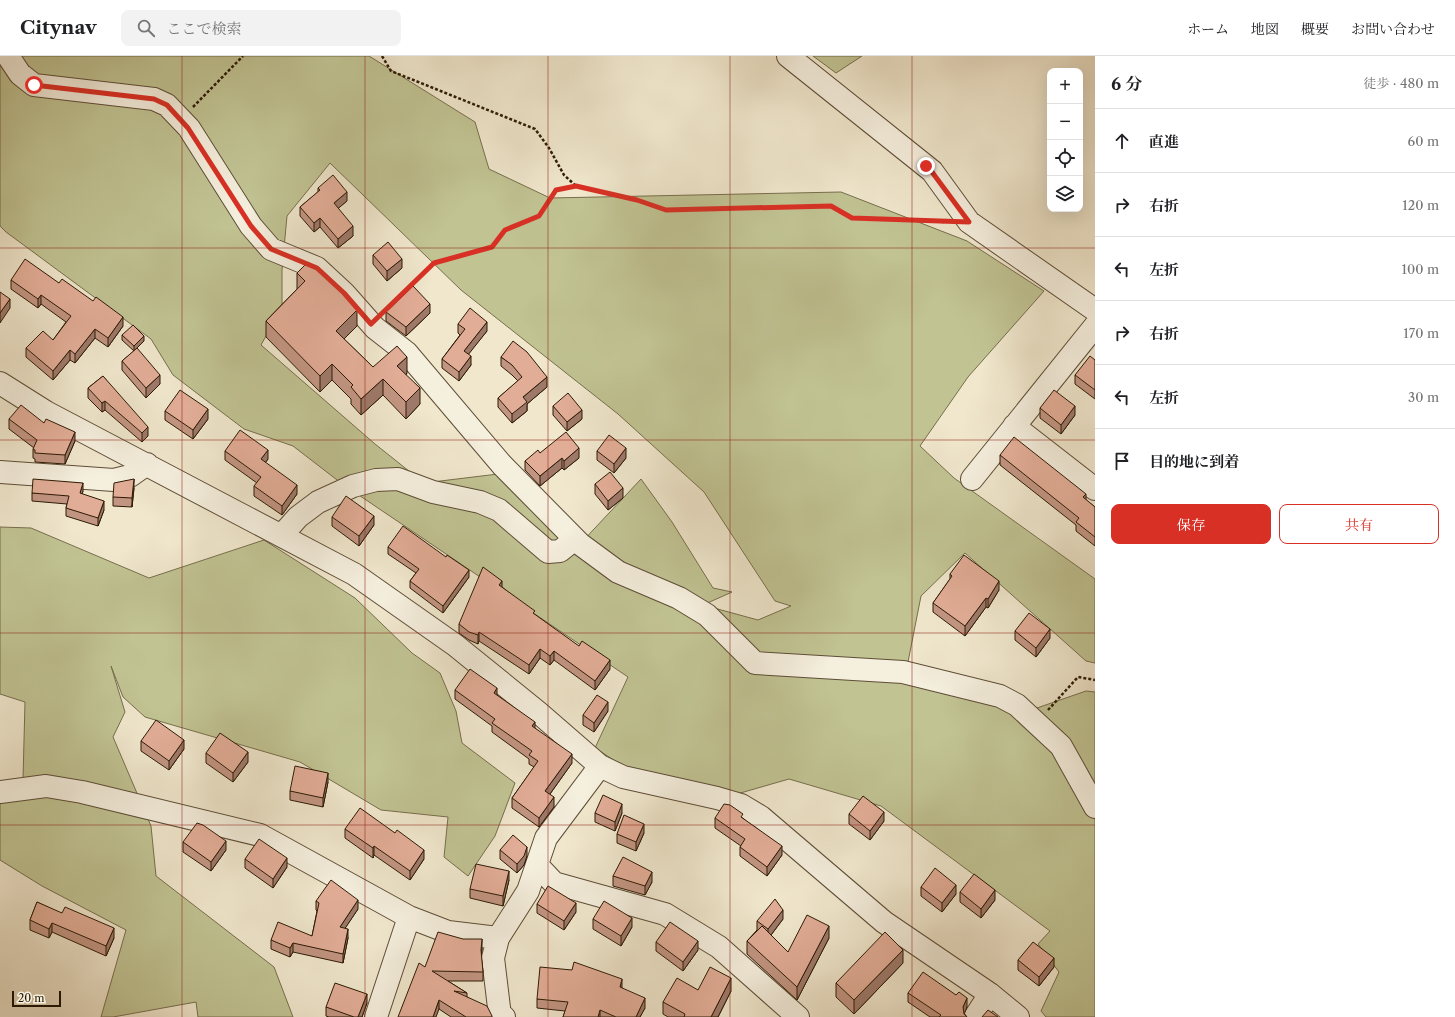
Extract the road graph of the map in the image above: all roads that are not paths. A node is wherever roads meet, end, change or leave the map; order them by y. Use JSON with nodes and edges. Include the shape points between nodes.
{"nodes":[{"id":1,"x":8,"y":56,"type":"edge"},
{"id":2,"x":788,"y":56,"type":"edge"},
{"id":3,"x":1095,"y":310,"type":"edge"},
{"id":4,"x":1095,"y":326,"type":"edge"},
{"id":5,"x":0,"y":383,"type":"edge"},
{"id":6,"x":1014,"y":426,"type":"junction"},
{"id":7,"x":147,"y":464,"type":"junction"},
{"id":8,"x":0,"y":472,"type":"edge"},
{"id":9,"x":972,"y":478,"type":"dead end"},
{"id":10,"x":1095,"y":489,"type":"edge"},
{"id":11,"x":282,"y":535,"type":"junction"},
{"id":12,"x":575,"y":539,"type":"junction"},
{"id":13,"x":600,"y":766,"type":"junction"},
{"id":14,"x":0,"y":792,"type":"edge"},
{"id":15,"x":1095,"y":807,"type":"edge"},
{"id":16,"x":537,"y":865,"type":"junction"},
{"id":17,"x":409,"y":917,"type":"junction"},
{"id":18,"x":498,"y":938,"type":"junction"},
{"id":19,"x":990,"y":994,"type":"junction"},
{"id":20,"x":785,"y":1012,"type":"edge"},
{"id":21,"x":376,"y":1017,"type":"edge"},
{"id":22,"x":504,"y":1017,"type":"edge"},
{"id":23,"x":975,"y":1017,"type":"edge"},
{"id":24,"x":1018,"y":1017,"type":"edge"}],
"edges":[{"from":1,"to":12,"type":"street","via":[[20,74],[34,85],[154,99],[167,105],[188,128],[251,226],[271,249],[317,268],[344,293],[371,324],[407,353],[502,465]]},
{"from":2,"to":3,"type":"street","via":[[932,172],[969,222]]},
{"from":4,"to":6,"type":"street"},
{"from":5,"to":7,"type":"street","via":[[46,412]]},
{"from":6,"to":9,"type":"street"},
{"from":6,"to":10,"type":"street"},
{"from":7,"to":8,"type":"street","via":[[130,476],[114,480]]},
{"from":7,"to":11,"type":"street"},
{"from":11,"to":12,"type":"street","via":[[318,502],[353,486],[376,480],[398,479],[433,492],[480,502],[499,510],[548,552],[560,551]]},
{"from":11,"to":13,"type":"street","via":[[354,574],[455,645]]},
{"from":12,"to":15,"type":"street","via":[[618,572],[679,598],[707,615],[755,663],[903,672],[1000,696],[1017,705],[1061,746]]},
{"from":13,"to":16,"type":"street","via":[[546,838]]},
{"from":13,"to":19,"type":"street","via":[[623,777],[717,798],[748,809],[761,817],[884,922]]},
{"from":14,"to":17,"type":"street","via":[[46,786],[82,792],[260,835]]},
{"from":16,"to":18,"type":"street","via":[[528,891]]},
{"from":16,"to":20,"type":"street","via":[[554,883],[665,914],[719,947]]},
{"from":17,"to":18,"type":"street","via":[[448,932]]},
{"from":17,"to":21,"type":"street"},
{"from":18,"to":22,"type":"street","via":[[493,958],[500,1016]]},
{"from":19,"to":23,"type":"street"},
{"from":19,"to":24,"type":"street"}]}
